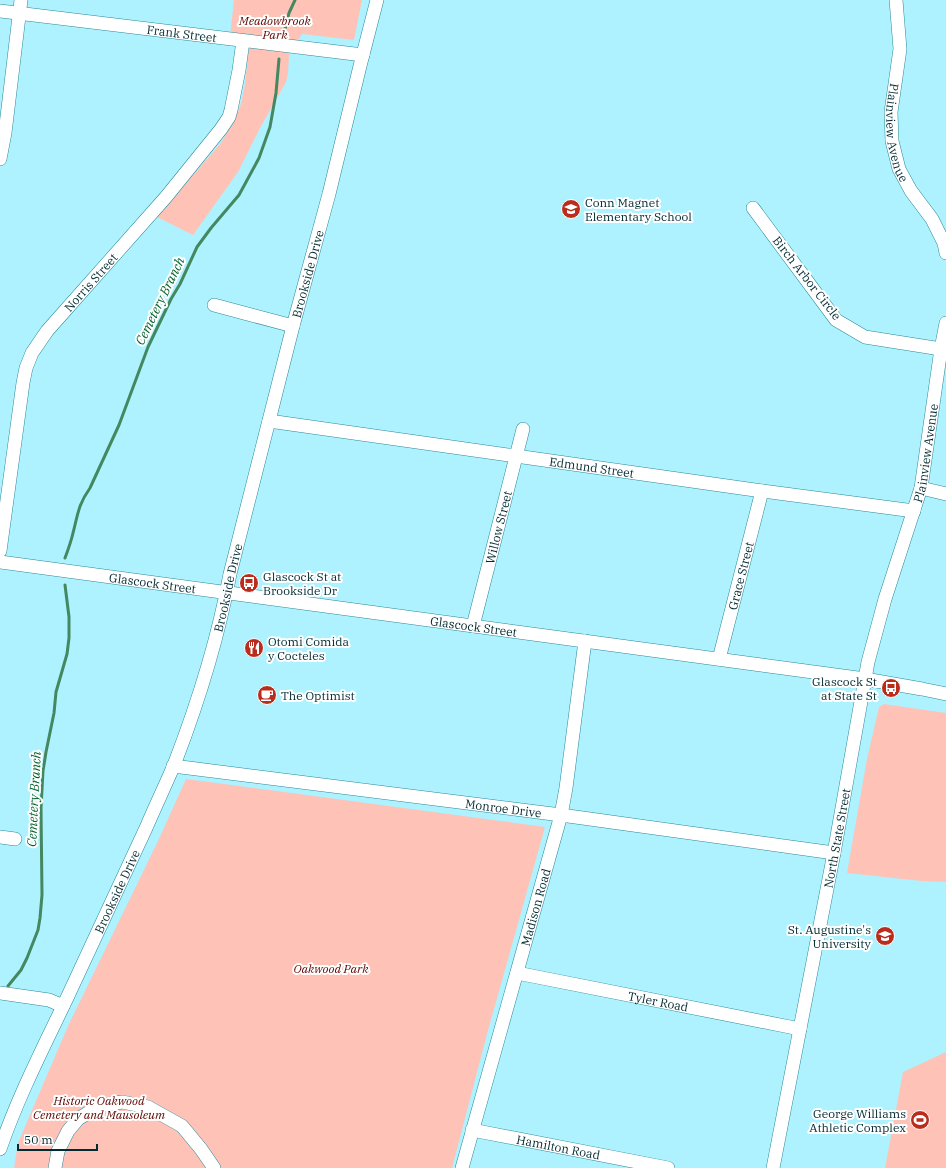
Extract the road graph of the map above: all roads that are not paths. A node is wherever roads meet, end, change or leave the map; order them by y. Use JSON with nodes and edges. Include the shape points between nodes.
{"nodes":[{"id":1,"x":21,"y":0,"type":"edge"},
{"id":2,"x":377,"y":0,"type":"edge"},
{"id":3,"x":896,"y":0,"type":"edge"},
{"id":4,"x":0,"y":11,"type":"edge"},
{"id":5,"x":19,"y":14,"type":"junction"},
{"id":6,"x":243,"y":41,"type":"junction"},
{"id":7,"x":362,"y":55,"type":"junction"},
{"id":8,"x":0,"y":159,"type":"edge"},
{"id":9,"x":754,"y":208,"type":"dead end"},
{"id":10,"x":946,"y":253,"type":"edge"},
{"id":11,"x":214,"y":305,"type":"dead end"},
{"id":12,"x":946,"y":323,"type":"edge"},
{"id":13,"x":293,"y":326,"type":"junction"},
{"id":14,"x":941,"y":349,"type":"junction"},
{"id":15,"x":269,"y":421,"type":"junction"},
{"id":16,"x":523,"y":429,"type":"dead end"},
{"id":17,"x":516,"y":456,"type":"junction"},
{"id":18,"x":921,"y":488,"type":"junction"},
{"id":19,"x":762,"y":491,"type":"junction"},
{"id":20,"x":946,"y":494,"type":"edge"},
{"id":21,"x":914,"y":512,"type":"junction"},
{"id":22,"x":0,"y":551,"type":"edge"},
{"id":23,"x":0,"y":562,"type":"edge"},
{"id":24,"x":227,"y":593,"type":"junction"},
{"id":25,"x":473,"y":626,"type":"junction"},
{"id":26,"x":585,"y":641,"type":"junction"},
{"id":27,"x":719,"y":659,"type":"junction"},
{"id":28,"x":865,"y":679,"type":"junction"},
{"id":29,"x":946,"y":694,"type":"edge"},
{"id":30,"x":173,"y":766,"type":"junction"},
{"id":31,"x":561,"y":816,"type":"junction"},
{"id":32,"x":0,"y":837,"type":"edge"},
{"id":33,"x":15,"y":839,"type":"dead end"},
{"id":34,"x":834,"y":853,"type":"junction"},
{"id":35,"x":517,"y":973,"type":"junction"},
{"id":36,"x":0,"y":993,"type":"edge"},
{"id":37,"x":63,"y":1006,"type":"junction"},
{"id":38,"x":800,"y":1029,"type":"junction"},
{"id":39,"x":472,"y":1130,"type":"junction"},
{"id":40,"x":0,"y":1149,"type":"edge"},
{"id":41,"x":55,"y":1168,"type":"edge"},
{"id":42,"x":214,"y":1168,"type":"edge"},
{"id":43,"x":462,"y":1168,"type":"edge"},
{"id":44,"x":668,"y":1168,"type":"edge"},
{"id":45,"x":773,"y":1168,"type":"edge"}],
"edges":[{"from":1,"to":5,"type":"street"},
{"from":2,"to":7,"type":"street","name":"Brookside Drive"},
{"from":3,"to":10,"type":"street","name":"Plainview Avenue","via":[[900,49],[891,112],[892,141],[899,169],[911,191],[932,219]]},
{"from":4,"to":5,"type":"street","name":"Frank Street"},
{"from":5,"to":6,"type":"street","name":"Frank Street"},
{"from":5,"to":8,"type":"street"},
{"from":6,"to":7,"type":"street","name":"Frank Street"},
{"from":6,"to":22,"type":"street","name":"Norris Street","via":[[231,110],[222,129],[166,197],[47,331],[32,353],[23,384]]},
{"from":7,"to":13,"type":"street","name":"Brookside Drive","via":[[329,194]]},
{"from":9,"to":14,"type":"street","name":"Birch Arbor Circle","via":[[836,320],[865,337]]},
{"from":11,"to":13,"type":"street"},
{"from":12,"to":14,"type":"street","name":"Plainview Avenue"},
{"from":13,"to":15,"type":"street","name":"Brookside Drive"},
{"from":14,"to":18,"type":"street","name":"Plainview Avenue"},
{"from":15,"to":17,"type":"street","name":"Edmund Street"},
{"from":15,"to":24,"type":"street","name":"Brookside Drive"},
{"from":16,"to":17,"type":"street","name":"Willow Street"},
{"from":17,"to":19,"type":"street","name":"Edmund Street"},
{"from":17,"to":25,"type":"street","name":"Willow Street"},
{"from":18,"to":20,"type":"street"},
{"from":18,"to":21,"type":"street","name":"Plainview Avenue"},
{"from":19,"to":21,"type":"street","name":"Edmund Street"},
{"from":19,"to":27,"type":"street","name":"Grace Street"},
{"from":21,"to":28,"type":"street","name":"North State Street","via":[[885,599]]},
{"from":23,"to":24,"type":"street","name":"Glascock Street"},
{"from":24,"to":25,"type":"street","name":"Glascock Street"},
{"from":24,"to":30,"type":"street","name":"Brookside Drive","via":[[207,670]]},
{"from":25,"to":26,"type":"street","name":"Glascock Street"},
{"from":26,"to":27,"type":"street","name":"Glascock Street"},
{"from":26,"to":31,"type":"street","name":"Madison Road"},
{"from":27,"to":28,"type":"street","name":"Glascock Street"},
{"from":28,"to":29,"type":"street","name":"Glascock Street"},
{"from":28,"to":34,"type":"street","name":"North State Street"},
{"from":30,"to":31,"type":"street","name":"Monroe Drive"},
{"from":30,"to":37,"type":"street","name":"Brookside Drive"},
{"from":31,"to":34,"type":"street","name":"Monroe Drive"},
{"from":31,"to":35,"type":"street","name":"Madison Road"},
{"from":32,"to":33,"type":"street"},
{"from":34,"to":38,"type":"street","name":"North State Street"},
{"from":35,"to":38,"type":"street","name":"Tyler Road"},
{"from":35,"to":39,"type":"street","name":"Madison Road"},
{"from":36,"to":37,"type":"street","via":[[49,1000]]},
{"from":37,"to":40,"type":"street","name":"Brookside Drive","via":[[12,1116]]},
{"from":38,"to":45,"type":"street","name":"North State Street"},
{"from":39,"to":43,"type":"street","name":"Madison Road"},
{"from":39,"to":44,"type":"street","name":"Hamilton Road"},
{"from":41,"to":42,"type":"street","via":[[58,1151],[68,1131],[78,1119],[99,1106],[122,1102],[148,1107],[182,1126]]}]}
